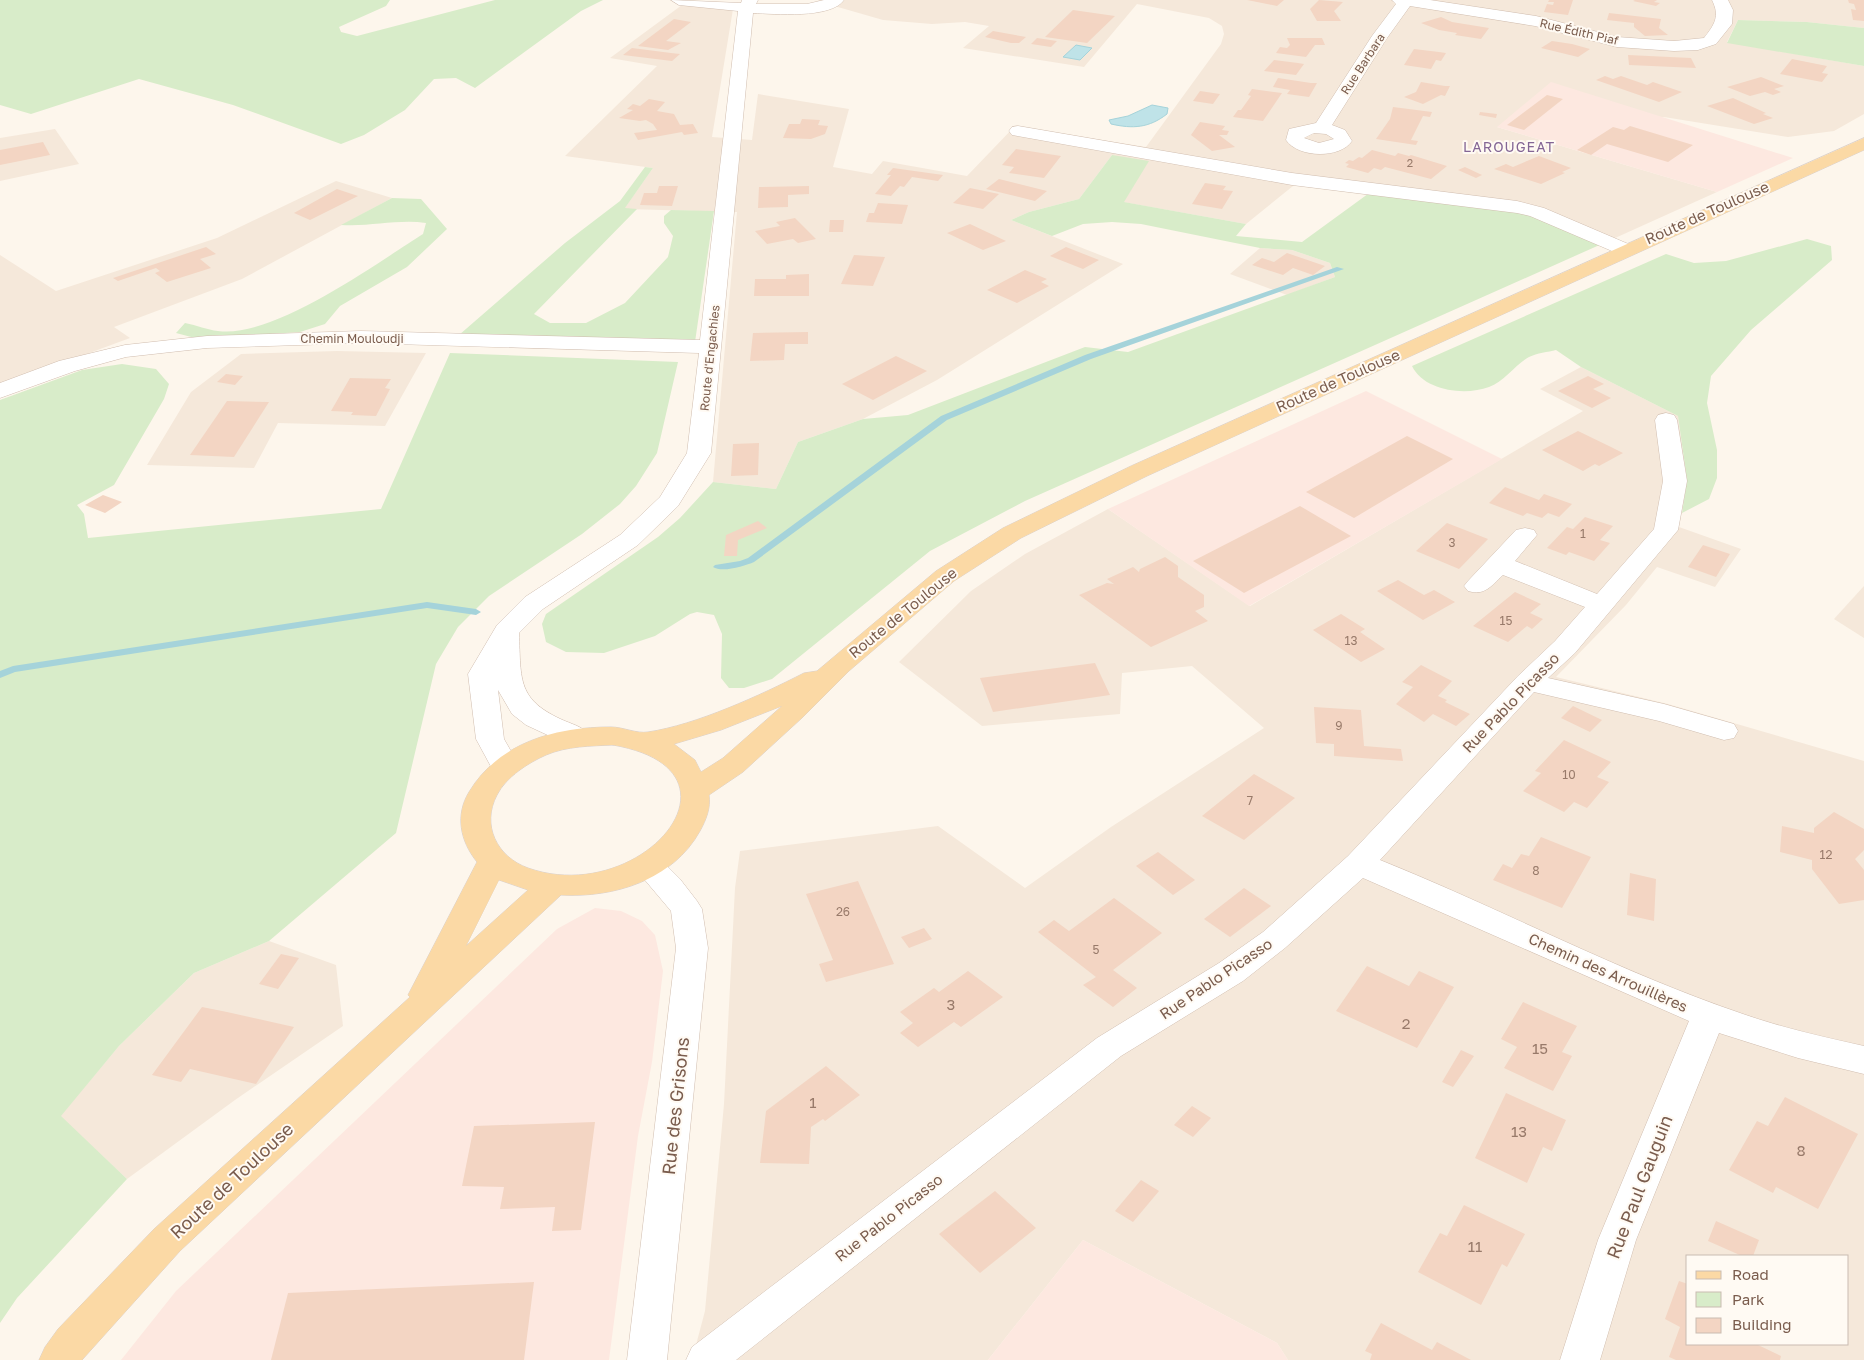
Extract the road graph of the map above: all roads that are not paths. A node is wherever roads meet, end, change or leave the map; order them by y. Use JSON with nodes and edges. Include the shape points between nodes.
{"nodes":[{"id":1,"x":679,"y":0,"type":"edge"},
{"id":2,"x":836,"y":0,"type":"edge"},
{"id":3,"x":1405,"y":0,"type":"edge"},
{"id":4,"x":1720,"y":0,"type":"edge"},
{"id":5,"x":748,"y":4,"type":"edge"},
{"id":6,"x":1321,"y":128,"type":"dead end"},
{"id":7,"x":1018,"y":132,"type":"dead end"},
{"id":8,"x":1864,"y":143,"type":"edge"},
{"id":9,"x":1626,"y":250,"type":"junction"},
{"id":10,"x":712,"y":348,"type":"junction"},
{"id":11,"x":0,"y":391,"type":"edge"},
{"id":12,"x":1666,"y":420,"type":"dead end"},
{"id":13,"x":1525,"y":535,"type":"dead end"},
{"id":14,"x":1499,"y":564,"type":"junction"},
{"id":15,"x":1477,"y":586,"type":"dead end"},
{"id":16,"x":1602,"y":605,"type":"junction"},
{"id":17,"x":506,"y":631,"type":"junction"},
{"id":18,"x":839,"y":665,"type":"junction"},
{"id":19,"x":1528,"y":682,"type":"junction"},
{"id":20,"x":1724,"y":731,"type":"dead end"},
{"id":21,"x":577,"y":737,"type":"junction"},
{"id":22,"x":646,"y":742,"type":"junction"},
{"id":23,"x":504,"y":767,"type":"junction"},
{"id":24,"x":695,"y":790,"type":"junction"},
{"id":25,"x":492,"y":862,"type":"junction"},
{"id":26,"x":1358,"y":864,"type":"junction"},
{"id":27,"x":648,"y":866,"type":"junction"},
{"id":28,"x":553,"y":885,"type":"junction"},
{"id":29,"x":416,"y":1012,"type":"junction"},
{"id":30,"x":1708,"y":1017,"type":"junction"},
{"id":31,"x":1864,"y":1060,"type":"edge"},
{"id":32,"x":59,"y":1360,"type":"edge"},
{"id":33,"x":647,"y":1360,"type":"edge"},
{"id":34,"x":706,"y":1360,"type":"edge"},
{"id":35,"x":1580,"y":1360,"type":"edge"}],
"edges":[{"from":1,"to":5,"type":"street"},
{"from":2,"to":5,"type":"street","via":[[812,8],[770,10]]},
{"from":3,"to":4,"type":"street","name":"Rue Édith Piaf","via":[[1536,22],[1617,42],[1674,46],[1710,41],[1724,24],[1725,10]]},
{"from":3,"to":6,"type":"street","name":"Rue Barbara"},
{"from":5,"to":10,"type":"street","name":"Route d'Engachies"},
{"from":7,"to":9,"type":"street","via":[[1292,179],[1518,207]]},
{"from":8,"to":9,"type":"main road","name":"Route de Toulouse"},
{"from":9,"to":18,"type":"main road","name":"Route de Toulouse","via":[[1140,471],[1012,533],[945,576]]},
{"from":10,"to":11,"type":"street","name":"Chemin Mouloudji","via":[[360,337],[207,342],[126,351],[67,366]]},
{"from":10,"to":17,"type":"street","name":"Route d'Engachies","via":[[699,453],[669,501],[628,540],[534,603]]},
{"from":12,"to":16,"type":"street","name":"Rue Pablo Picasso","via":[[1675,481],[1666,530]]},
{"from":13,"to":14,"type":"street"},
{"from":14,"to":15,"type":"street"},
{"from":14,"to":16,"type":"street"},
{"from":16,"to":19,"type":"street","name":"Rue Pablo Picasso"},
{"from":17,"to":21,"type":"street","via":[[506,666],[513,694],[529,714]]},
{"from":17,"to":23,"type":"street","name":"Route d'Engachies","via":[[482,674],[490,739]]},
{"from":18,"to":22,"type":"main road","name":"Route de Toulouse","via":[[773,701],[705,727]]},
{"from":18,"to":24,"type":"main road","name":"Route de Toulouse","via":[[794,711],[733,765]]},
{"from":19,"to":20,"type":"street","via":[[1664,713]]},
{"from":19,"to":26,"type":"street","name":"Rue Pablo Picasso"},
{"from":21,"to":22,"type":"main road","via":[[613,736]]},
{"from":21,"to":23,"type":"main road","via":[[550,743]]},
{"from":22,"to":24,"type":"main road","via":[[670,754],[686,770]]},
{"from":23,"to":25,"type":"main road","via":[[484,789],[474,814],[477,840]]},
{"from":24,"to":27,"type":"main road","via":[[695,810],[687,831],[671,850]]},
{"from":25,"to":28,"type":"main road","via":[[519,877]]},
{"from":25,"to":29,"type":"main road","name":"Route de Toulouse"},
{"from":26,"to":30,"type":"street","name":"Chemin des Arrouillères"},
{"from":26,"to":34,"type":"street","name":"Rue Pablo Picasso","via":[[1274,940],[1231,972],[1110,1047]]},
{"from":27,"to":28,"type":"main road","via":[[618,879],[586,885]]},
{"from":27,"to":33,"type":"street","name":"Rue des Grisons","via":[[686,909],[692,948]]},
{"from":28,"to":29,"type":"main road","name":"Route de Toulouse"},
{"from":29,"to":32,"type":"main road","name":"Route de Toulouse","via":[[168,1240]]},
{"from":30,"to":31,"type":"street","name":"Chemin des Arrouillères","via":[[1826,1053]]},
{"from":30,"to":35,"type":"street","name":"Rue Paul Gauguin","via":[[1617,1240]]}]}
